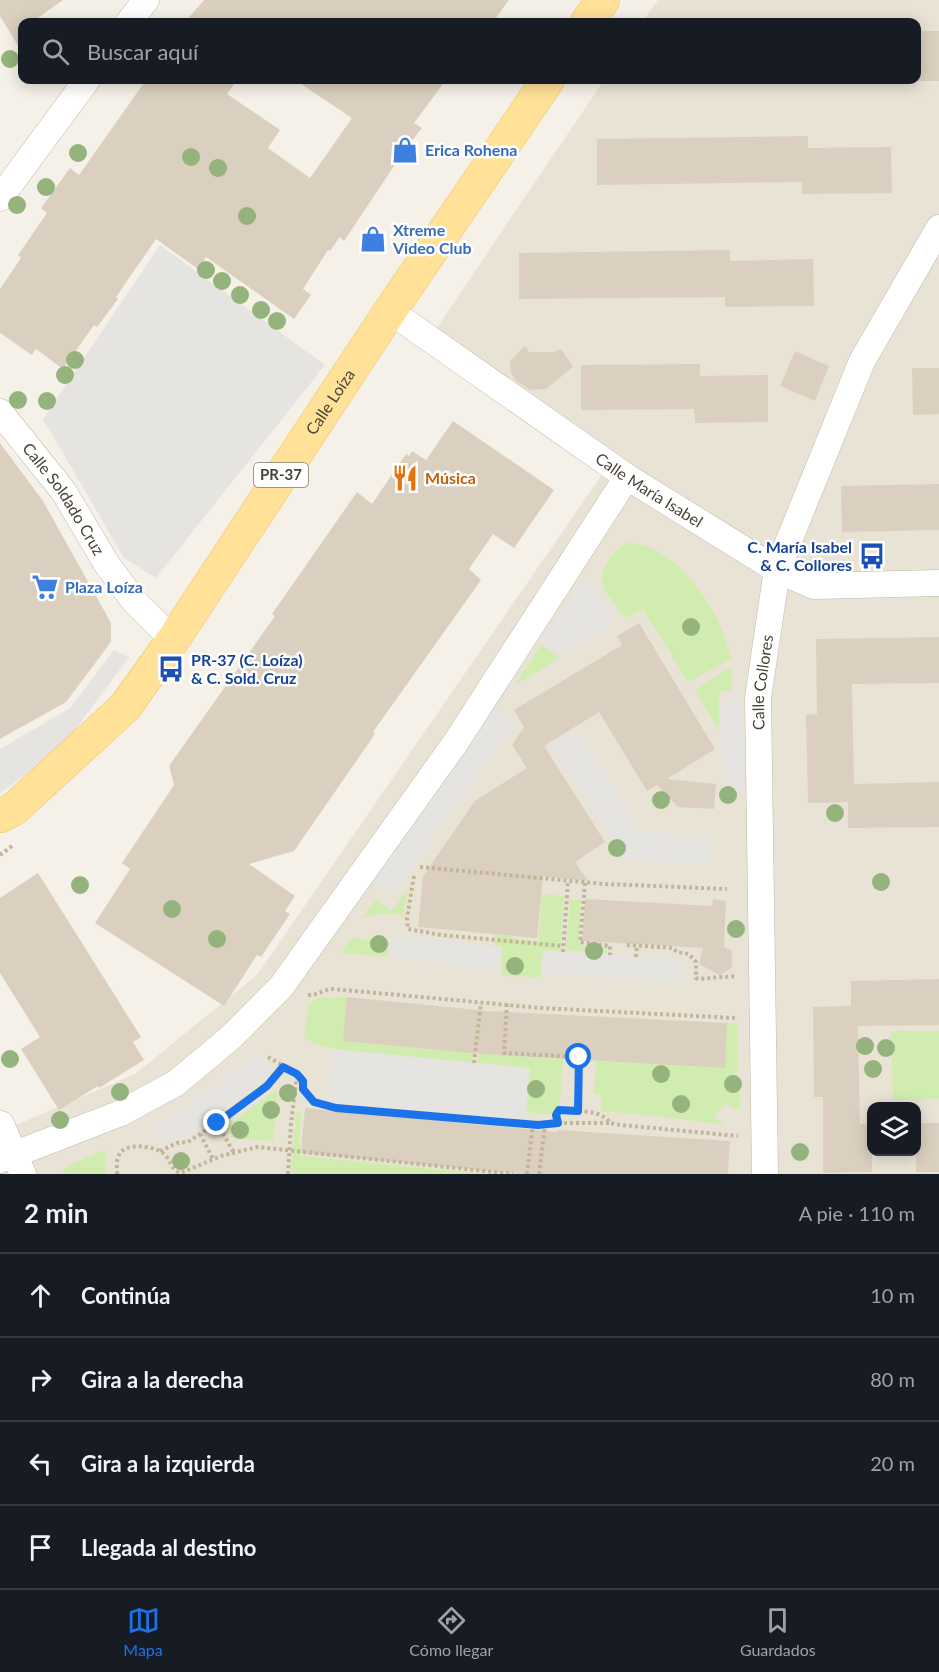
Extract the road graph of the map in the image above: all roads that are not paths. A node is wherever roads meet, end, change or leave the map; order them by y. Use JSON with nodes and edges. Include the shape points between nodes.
{"nodes":[{"id":1,"x":146,"y":0,"type":"edge"},
{"id":2,"x":603,"y":0,"type":"edge"},
{"id":3,"x":132,"y":18,"type":"edge"},
{"id":4,"x":590,"y":18,"type":"edge"},
{"id":5,"x":84,"y":84,"type":"edge"},
{"id":6,"x":545,"y":84,"type":"edge"},
{"id":7,"x":0,"y":198,"type":"edge"},
{"id":8,"x":939,"y":228,"type":"edge"},
{"id":9,"x":390,"y":310,"type":"junction"},
{"id":10,"x":0,"y":412,"type":"edge"},
{"id":11,"x":627,"y":477,"type":"junction"},
{"id":12,"x":777,"y":570,"type":"junction"},
{"id":13,"x":939,"y":583,"type":"edge"},
{"id":14,"x":173,"y":640,"type":"junction"},
{"id":15,"x":0,"y":816,"type":"edge"},
{"id":16,"x":1,"y":1124,"type":"edge"},
{"id":17,"x":13,"y":1163,"type":"edge"},
{"id":18,"x":765,"y":1174,"type":"edge"}],
"edges":[{"from":1,"to":3,"type":"street"},
{"from":2,"to":4,"type":"main road"},
{"from":5,"to":7,"type":"street"},
{"from":6,"to":9,"type":"main road","name":"Calle Loíza","number":"PR-37"},
{"from":8,"to":12,"type":"street","name":"Calle Collores","via":[[862,361]]},
{"from":9,"to":11,"type":"street","name":"Calle María Isabel"},
{"from":9,"to":14,"type":"main road","name":"Calle Loíza","number":"PR-37"},
{"from":10,"to":14,"type":"street","name":"Calle Soldado Cruz","via":[[64,492],[106,563],[134,601]]},
{"from":11,"to":12,"type":"street","name":"Calle María Isabel"},
{"from":11,"to":17,"type":"street","via":[[456,742],[281,987],[230,1038],[176,1083]]},
{"from":12,"to":13,"type":"street","name":"Calle María Isabel","via":[[814,586]]},
{"from":12,"to":18,"type":"street","name":"Calle Collores","via":[[758,698]]},
{"from":14,"to":15,"type":"main road","name":"Calle Loíza","number":"PR-37","via":[[125,708],[14,809]]},
{"from":16,"to":17,"type":"street"}]}
